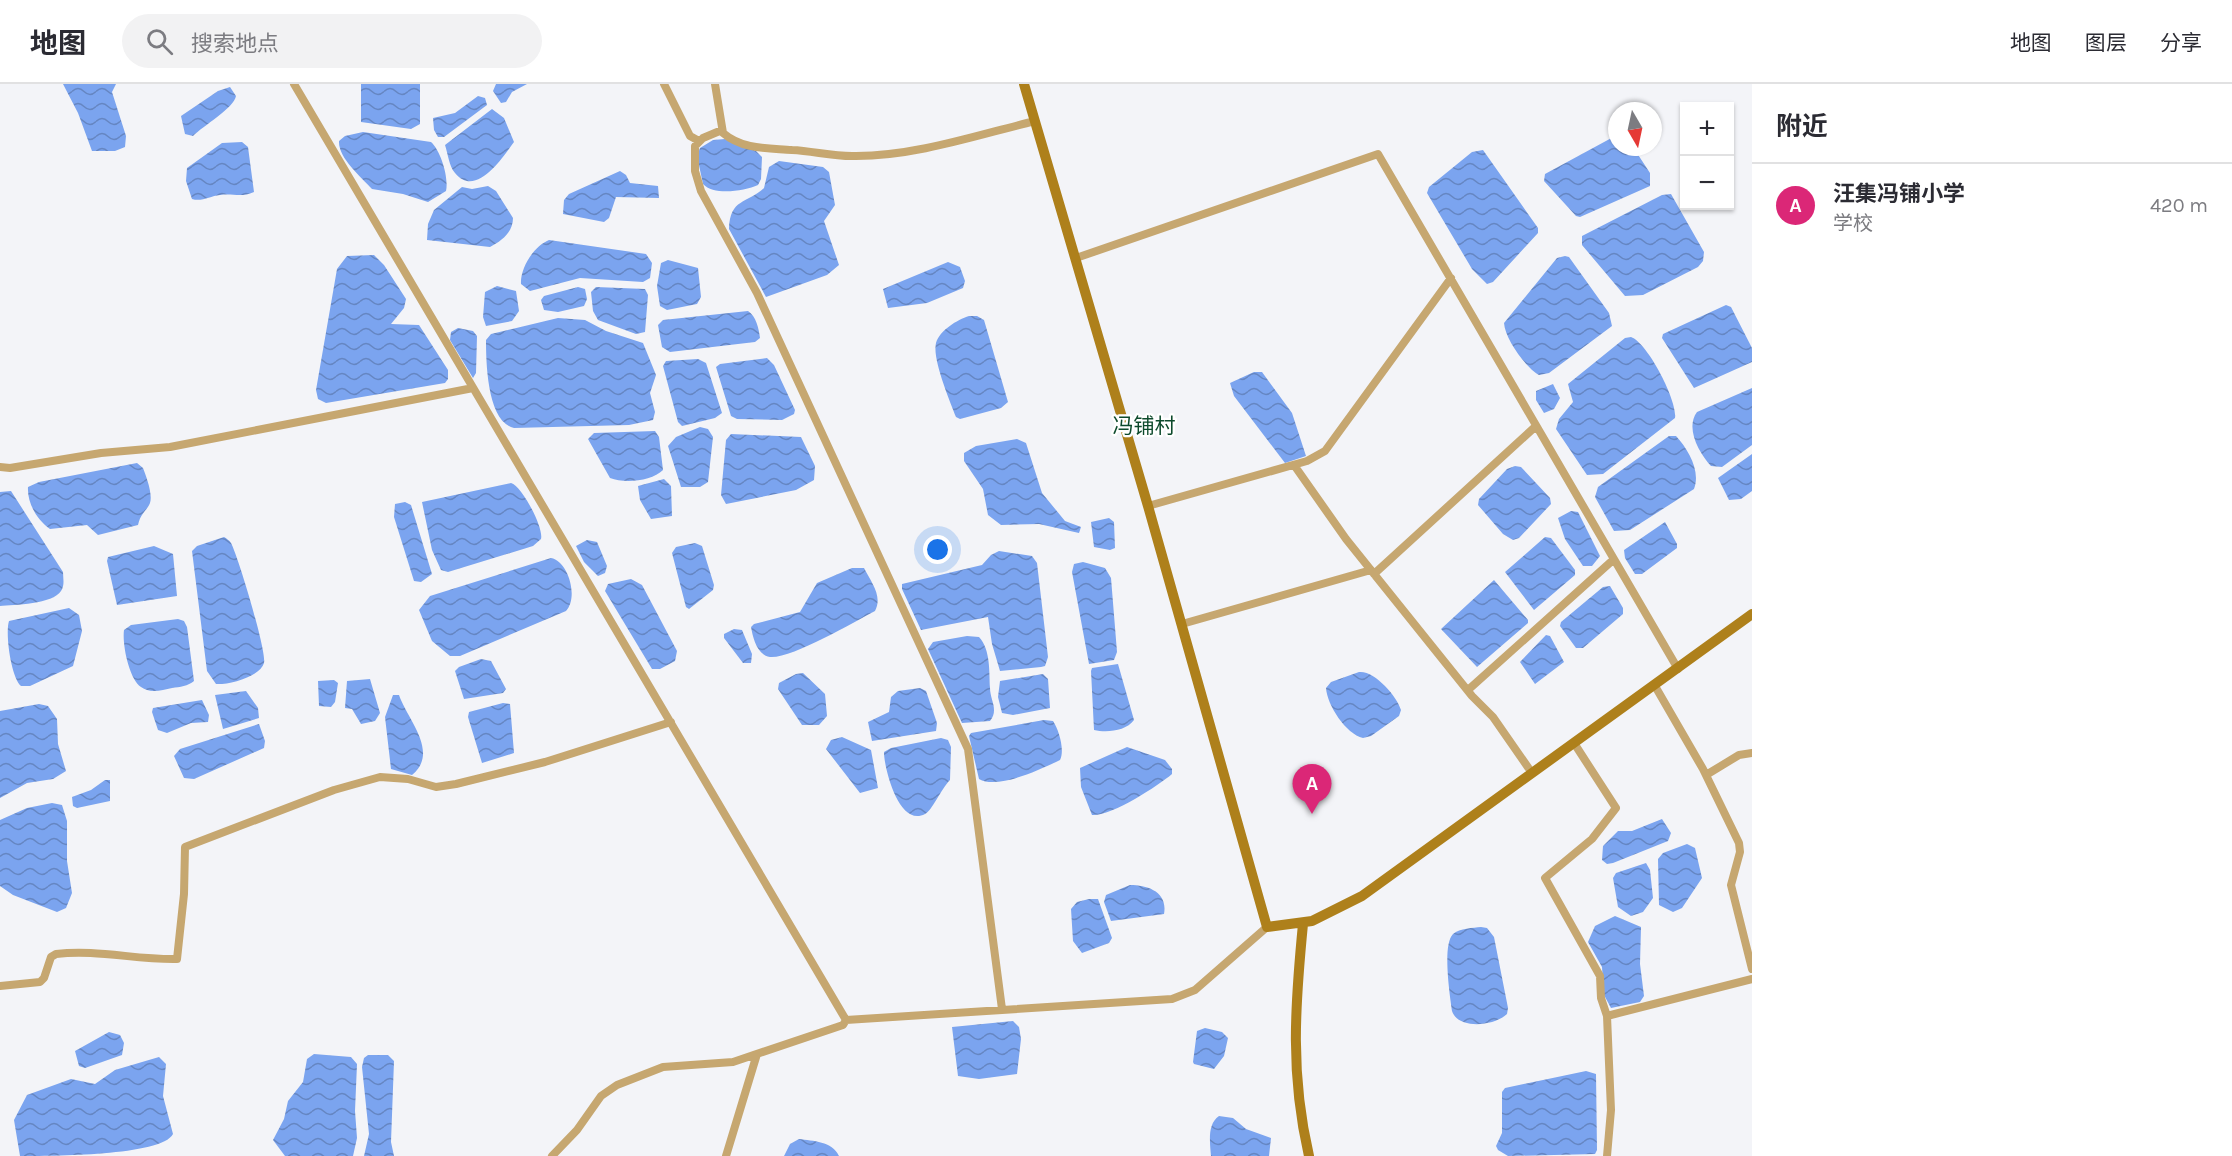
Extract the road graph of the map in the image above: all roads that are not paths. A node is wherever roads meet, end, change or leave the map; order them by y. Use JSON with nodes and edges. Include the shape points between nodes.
{"nodes":[{"id":1,"x":294,"y":84,"type":"edge"},
{"id":2,"x":664,"y":84,"type":"edge"},
{"id":3,"x":715,"y":84,"type":"edge"},
{"id":4,"x":1024,"y":84,"type":"edge"},
{"id":5,"x":1035,"y":121,"type":"junction"},
{"id":6,"x":722,"y":130,"type":"junction"},
{"id":7,"x":699,"y":141,"type":"junction"},
{"id":8,"x":1076,"y":258,"type":"junction"},
{"id":9,"x":1451,"y":278,"type":"junction"},
{"id":10,"x":473,"y":388,"type":"junction"},
{"id":11,"x":1536,"y":426,"type":"junction"},
{"id":12,"x":1294,"y":465,"type":"junction"},
{"id":13,"x":0,"y":467,"type":"edge"},
{"id":14,"x":1148,"y":506,"type":"junction"},
{"id":15,"x":1613,"y":560,"type":"junction"},
{"id":16,"x":1373,"y":572,"type":"junction"},
{"id":17,"x":1752,"y":614,"type":"edge"},
{"id":18,"x":1182,"y":624,"type":"junction"},
{"id":19,"x":1678,"y":669,"type":"junction"},
{"id":20,"x":1655,"y":686,"type":"junction"},
{"id":21,"x":1468,"y":690,"type":"junction"},
{"id":22,"x":671,"y":722,"type":"junction"},
{"id":23,"x":1574,"y":743,"type":"junction"},
{"id":24,"x":1752,"y":753,"type":"edge"},
{"id":25,"x":1532,"y":773,"type":"junction"},
{"id":26,"x":1706,"y":775,"type":"junction"},
{"id":27,"x":1303,"y":924,"type":"junction"},
{"id":28,"x":1267,"y":927,"type":"junction"},
{"id":29,"x":1752,"y":969,"type":"edge"},
{"id":30,"x":1752,"y":979,"type":"edge"},
{"id":31,"x":0,"y":986,"type":"edge"},
{"id":32,"x":1002,"y":1009,"type":"junction"},
{"id":33,"x":1607,"y":1016,"type":"junction"},
{"id":34,"x":846,"y":1020,"type":"junction"},
{"id":35,"x":757,"y":1054,"type":"junction"},
{"id":36,"x":552,"y":1156,"type":"edge"},
{"id":37,"x":726,"y":1156,"type":"edge"},
{"id":38,"x":1309,"y":1156,"type":"edge"},
{"id":39,"x":1607,"y":1156,"type":"edge"}],
"edges":[{"from":1,"to":10,"type":"street"},
{"from":2,"to":7,"type":"street","via":[[690,136]]},
{"from":3,"to":6,"type":"street"},
{"from":4,"to":5,"type":"street"},
{"from":5,"to":6,"type":"street","via":[[918,149],[854,156],[762,150],[731,138]]},
{"from":5,"to":8,"type":"street"},
{"from":6,"to":7,"type":"street"},
{"from":7,"to":32,"type":"street","via":[[694,152],[701,190],[757,292],[968,749]]},
{"from":8,"to":9,"type":"street","via":[[1378,153]]},
{"from":8,"to":14,"type":"street"},
{"from":9,"to":11,"type":"street"},
{"from":9,"to":12,"type":"street","via":[[1333,443],[1314,458]]},
{"from":10,"to":13,"type":"street","via":[[170,447]]},
{"from":10,"to":22,"type":"street"},
{"from":11,"to":15,"type":"street"},
{"from":11,"to":16,"type":"street"},
{"from":12,"to":14,"type":"street"},
{"from":12,"to":16,"type":"street"},
{"from":14,"to":18,"type":"street"},
{"from":15,"to":19,"type":"street"},
{"from":15,"to":21,"type":"street"},
{"from":16,"to":18,"type":"street"},
{"from":16,"to":21,"type":"street"},
{"from":17,"to":19,"type":"street"},
{"from":18,"to":28,"type":"street"},
{"from":19,"to":20,"type":"street"},
{"from":20,"to":23,"type":"street"},
{"from":20,"to":26,"type":"street"},
{"from":21,"to":25,"type":"street","via":[[1493,717]]},
{"from":22,"to":31,"type":"street","via":[[545,762],[447,785],[436,787],[380,777],[334,790],[195,843],[185,847],[177,959],[147,960],[92,951],[56,954],[40,982]]},
{"from":22,"to":34,"type":"street"},
{"from":23,"to":25,"type":"street"},
{"from":23,"to":33,"type":"street","via":[[1616,808],[1592,839],[1545,878],[1597,966]]},
{"from":24,"to":26,"type":"street","via":[[1739,755]]},
{"from":25,"to":27,"type":"street","via":[[1362,896]]},
{"from":26,"to":29,"type":"street","via":[[1739,843],[1731,885]]},
{"from":27,"to":28,"type":"street"},
{"from":27,"to":38,"type":"street","via":[[1296,993],[1295,1069]]},
{"from":28,"to":32,"type":"street","via":[[1194,990],[1180,996]]},
{"from":30,"to":33,"type":"street"},
{"from":32,"to":34,"type":"street"},
{"from":33,"to":39,"type":"street","via":[[1612,1117]]},
{"from":34,"to":35,"type":"street","via":[[843,1025]]},
{"from":35,"to":36,"type":"street","via":[[723,1064],[663,1067],[617,1085],[602,1096]]},
{"from":35,"to":37,"type":"street"}]}
